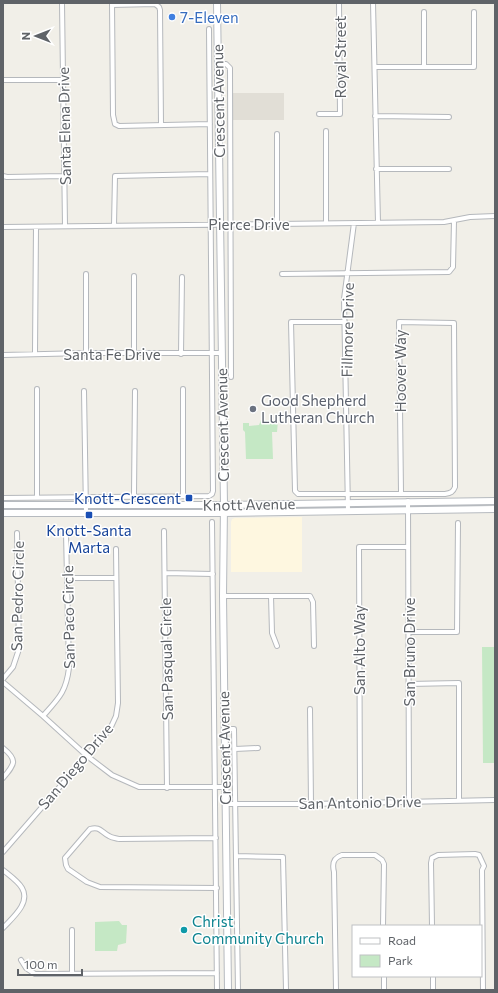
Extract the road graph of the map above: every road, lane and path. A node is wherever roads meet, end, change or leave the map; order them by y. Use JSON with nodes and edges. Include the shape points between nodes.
{"nodes":[{"id":1,"x":62,"y":3,"type":"edge"},
{"id":2,"x":217,"y":3,"type":"edge"},
{"id":3,"x":340,"y":3,"type":"edge"},
{"id":4,"x":373,"y":3,"type":"edge"},
{"id":5,"x":112,"y":4,"type":"edge"},
{"id":6,"x":424,"y":12,"type":"dead end"},
{"id":7,"x":474,"y":12,"type":"dead end"},
{"id":8,"x":209,"y":29,"type":"dead end"},
{"id":9,"x":218,"y":64,"type":"junction"},
{"id":10,"x":374,"y":67,"type":"junction"},
{"id":11,"x":424,"y":67,"type":"junction"},
{"id":12,"x":3,"y":80,"type":"edge"},
{"id":13,"x":63,"y":80,"type":"junction"},
{"id":14,"x":318,"y":114,"type":"dead end"},
{"id":15,"x":376,"y":116,"type":"junction"},
{"id":16,"x":449,"y":117,"type":"dead end"},
{"id":17,"x":210,"y":124,"type":"junction"},
{"id":18,"x":161,"y":125,"type":"junction"},
{"id":19,"x":326,"y":131,"type":"dead end"},
{"id":20,"x":277,"y":134,"type":"dead end"},
{"id":21,"x":376,"y":169,"type":"junction"},
{"id":22,"x":449,"y":169,"type":"dead end"},
{"id":23,"x":210,"y":174,"type":"junction"},
{"id":24,"x":3,"y":176,"type":"edge"},
{"id":25,"x":64,"y":176,"type":"junction"},
{"id":26,"x":495,"y":216,"type":"edge"},
{"id":27,"x":454,"y":221,"type":"junction"},
{"id":28,"x":326,"y":223,"type":"junction"},
{"id":29,"x":354,"y":223,"type":"junction"},
{"id":30,"x":378,"y":223,"type":"junction"},
{"id":31,"x":210,"y":224,"type":"junction"},
{"id":32,"x":220,"y":224,"type":"junction"},
{"id":33,"x":229,"y":224,"type":"junction"},
{"id":34,"x":277,"y":224,"type":"junction"},
{"id":35,"x":114,"y":225,"type":"junction"},
{"id":36,"x":65,"y":226,"type":"junction"},
{"id":37,"x":3,"y":227,"type":"edge"},
{"id":38,"x":36,"y":227,"type":"junction"},
{"id":39,"x":348,"y":273,"type":"junction"},
{"id":40,"x":86,"y":274,"type":"dead end"},
{"id":41,"x":282,"y":274,"type":"dead end"},
{"id":42,"x":134,"y":276,"type":"dead end"},
{"id":43,"x":182,"y":277,"type":"dead end"},
{"id":44,"x":345,"y":322,"type":"junction"},
{"id":45,"x":86,"y":353,"type":"junction"},
{"id":46,"x":134,"y":353,"type":"junction"},
{"id":47,"x":211,"y":353,"type":"junction"},
{"id":48,"x":221,"y":353,"type":"junction"},
{"id":49,"x":35,"y":354,"type":"junction"},
{"id":50,"x":182,"y":354,"type":"junction"},
{"id":51,"x":3,"y":355,"type":"edge"},
{"id":52,"x":231,"y":377,"type":"dead end"},
{"id":53,"x":37,"y":389,"type":"dead end"},
{"id":54,"x":184,"y":389,"type":"dead end"},
{"id":55,"x":84,"y":391,"type":"dead end"},
{"id":56,"x":135,"y":391,"type":"dead end"},
{"id":57,"x":401,"y":493,"type":"junction"},
{"id":58,"x":348,"y":494,"type":"junction"},
{"id":59,"x":134,"y":495,"type":"junction"},
{"id":60,"x":85,"y":496,"type":"junction"},
{"id":61,"x":183,"y":496,"type":"junction"},
{"id":62,"x":37,"y":497,"type":"junction"},
{"id":63,"x":3,"y":498,"type":"edge"},
{"id":64,"x":408,"y":501,"type":"junction"},
{"id":65,"x":495,"y":501,"type":"edge"},
{"id":66,"x":348,"y":502,"type":"junction"},
{"id":67,"x":298,"y":503,"type":"junction"},
{"id":68,"x":86,"y":504,"type":"junction"},
{"id":69,"x":3,"y":505,"type":"edge"},
{"id":70,"x":224,"y":505,"type":"junction"},
{"id":71,"x":495,"y":509,"type":"edge"},
{"id":72,"x":348,"y":510,"type":"junction"},
{"id":73,"x":408,"y":510,"type":"junction"},
{"id":74,"x":298,"y":511,"type":"junction"},
{"id":75,"x":86,"y":512,"type":"junction"},
{"id":76,"x":3,"y":513,"type":"edge"},
{"id":77,"x":224,"y":513,"type":"junction"},
{"id":78,"x":212,"y":522,"type":"dead end"},
{"id":79,"x":458,"y":522,"type":"dead end"},
{"id":80,"x":164,"y":531,"type":"dead end"},
{"id":81,"x":18,"y":533,"type":"dead end"},
{"id":82,"x":66,"y":533,"type":"dead end"},
{"id":83,"x":408,"y":547,"type":"junction"},
{"id":84,"x":116,"y":549,"type":"dead end"},
{"id":85,"x":165,"y":573,"type":"junction"},
{"id":86,"x":213,"y":574,"type":"junction"},
{"id":87,"x":68,"y":578,"type":"junction"},
{"id":88,"x":116,"y":578,"type":"junction"},
{"id":89,"x":223,"y":596,"type":"junction"},
{"id":90,"x":271,"y":596,"type":"junction"},
{"id":91,"x":409,"y":632,"type":"junction"},
{"id":92,"x":277,"y":646,"type":"dead end"},
{"id":93,"x":314,"y":646,"type":"dead end"},
{"id":94,"x":3,"y":681,"type":"edge"},
{"id":95,"x":409,"y":684,"type":"junction"},
{"id":96,"x":310,"y":709,"type":"dead end"},
{"id":97,"x":43,"y":716,"type":"junction"},
{"id":98,"x":224,"y":729,"type":"junction"},
{"id":99,"x":3,"y":748,"type":"edge"},
{"id":100,"x":235,"y":748,"type":"junction"},
{"id":101,"x":258,"y":748,"type":"dead end"},
{"id":102,"x":87,"y":756,"type":"junction"},
{"id":103,"x":3,"y":778,"type":"edge"},
{"id":104,"x":215,"y":787,"type":"junction"},
{"id":105,"x":224,"y":787,"type":"junction"},
{"id":106,"x":167,"y":788,"type":"junction"},
{"id":107,"x":495,"y":800,"type":"edge"},
{"id":108,"x":459,"y":801,"type":"junction"},
{"id":109,"x":360,"y":802,"type":"junction"},
{"id":110,"x":409,"y":802,"type":"junction"},
{"id":111,"x":236,"y":803,"type":"junction"},
{"id":112,"x":225,"y":804,"type":"junction"},
{"id":113,"x":311,"y":804,"type":"junction"},
{"id":114,"x":216,"y":838,"type":"junction"},
{"id":115,"x":3,"y":852,"type":"edge"},
{"id":116,"x":236,"y":856,"type":"junction"},
{"id":117,"x":3,"y":870,"type":"edge"},
{"id":118,"x":217,"y":888,"type":"junction"},
{"id":119,"x":383,"y":925,"type":"edge"},
{"id":120,"x":432,"y":925,"type":"edge"},
{"id":121,"x":3,"y":928,"type":"edge"},
{"id":122,"x":72,"y":930,"type":"dead end"},
{"id":123,"x":21,"y":960,"type":"dead end"},
{"id":124,"x":217,"y":973,"type":"junction"},
{"id":125,"x":72,"y":974,"type":"junction"},
{"id":126,"x":384,"y":977,"type":"edge"},
{"id":127,"x":433,"y":977,"type":"edge"},
{"id":128,"x":218,"y":990,"type":"edge"},
{"id":129,"x":228,"y":990,"type":"edge"},
{"id":130,"x":238,"y":990,"type":"edge"},
{"id":131,"x":286,"y":990,"type":"edge"},
{"id":132,"x":336,"y":990,"type":"edge"},
{"id":133,"x":384,"y":990,"type":"edge"},
{"id":134,"x":433,"y":990,"type":"edge"},
{"id":135,"x":483,"y":990,"type":"edge"}],
"edges":[{"from":1,"to":13,"type":"street","name":"Santa Elena Drive"},
{"from":2,"to":9,"type":"main road","name":"Crescent Avenue"},
{"from":3,"to":14,"type":"street","name":"Royal Street","via":[[340,114]]},
{"from":4,"to":10,"type":"street"},
{"from":5,"to":18,"type":"street","via":[[155,4],[159,7]]},
{"from":5,"to":18,"type":"street","via":[[115,124]]},
{"from":6,"to":11,"type":"street"},
{"from":7,"to":11,"type":"street","via":[[474,67]]},
{"from":8,"to":17,"type":"street","name":"Crescent Avenue"},
{"from":9,"to":32,"type":"main road","name":"Crescent Avenue"},
{"from":9,"to":33,"type":"street","via":[[226,64],[230,68]]},
{"from":10,"to":11,"type":"street"},
{"from":10,"to":15,"type":"street"},
{"from":12,"to":13,"type":"street"},
{"from":13,"to":25,"type":"street","name":"Santa Elena Drive"},
{"from":15,"to":16,"type":"street"},
{"from":15,"to":21,"type":"street"},
{"from":17,"to":18,"type":"street"},
{"from":17,"to":23,"type":"street","name":"Crescent Avenue"},
{"from":19,"to":28,"type":"street"},
{"from":20,"to":34,"type":"street"},
{"from":21,"to":22,"type":"street"},
{"from":21,"to":30,"type":"street"},
{"from":23,"to":31,"type":"street","name":"Crescent Avenue"},
{"from":23,"to":35,"type":"street","via":[[115,176]]},
{"from":24,"to":25,"type":"street"},
{"from":25,"to":36,"type":"street","name":"Santa Elena Drive"},
{"from":26,"to":27,"type":"street","name":"Pierce Drive","via":[[470,217]]},
{"from":27,"to":30,"type":"street","name":"Pierce Drive"},
{"from":27,"to":39,"type":"street","via":[[454,270],[447,273]]},
{"from":28,"to":29,"type":"street","name":"Pierce Drive"},
{"from":28,"to":34,"type":"street","name":"Pierce Drive"},
{"from":29,"to":30,"type":"street","name":"Pierce Drive"},
{"from":29,"to":39,"type":"street","name":"Fillmore Drive"},
{"from":31,"to":32,"type":"street","name":"Pierce Drive"},
{"from":31,"to":35,"type":"street","name":"Pierce Drive"},
{"from":31,"to":47,"type":"street","name":"Crescent Avenue"},
{"from":32,"to":33,"type":"street","name":"Pierce Drive"},
{"from":32,"to":48,"type":"main road","name":"Crescent Avenue"},
{"from":33,"to":34,"type":"street","name":"Pierce Drive"},
{"from":33,"to":52,"type":"street"},
{"from":35,"to":36,"type":"street","name":"Pierce Drive"},
{"from":36,"to":38,"type":"street","name":"Pierce Drive"},
{"from":37,"to":38,"type":"street","name":"Pierce Drive"},
{"from":38,"to":49,"type":"street"},
{"from":39,"to":41,"type":"street"},
{"from":39,"to":44,"type":"street","name":"Fillmore Drive","via":[[344,299]]},
{"from":40,"to":45,"type":"street"},
{"from":42,"to":46,"type":"street"},
{"from":43,"to":50,"type":"street"},
{"from":44,"to":58,"type":"street","name":"Fillmore Drive"},
{"from":44,"to":58,"type":"street","via":[[291,322],[296,493]]},
{"from":45,"to":46,"type":"street","name":"Santa Fe Drive"},
{"from":45,"to":49,"type":"street","name":"Santa Fe Drive"},
{"from":46,"to":50,"type":"street","name":"Santa Fe Drive"},
{"from":47,"to":48,"type":"street","name":"Santa Fe Drive"},
{"from":47,"to":50,"type":"street","name":"Santa Fe Drive"},
{"from":47,"to":61,"type":"street","name":"Crescent Avenue","via":[[213,491],[209,496]]},
{"from":48,"to":70,"type":"main road","name":"Crescent Avenue"},
{"from":49,"to":51,"type":"street","name":"Santa Fe Drive"},
{"from":53,"to":62,"type":"street"},
{"from":54,"to":61,"type":"street"},
{"from":55,"to":60,"type":"street"},
{"from":56,"to":59,"type":"street"},
{"from":57,"to":57,"type":"street","name":"Hoover Way","via":[[399,322],[454,323],[455,487],[451,493],[445,494]]},
{"from":57,"to":58,"type":"street"},
{"from":58,"to":66,"type":"street","name":"Fillmore Drive"},
{"from":59,"to":60,"type":"street"},
{"from":59,"to":61,"type":"street"},
{"from":60,"to":62,"type":"street"},
{"from":60,"to":68,"type":"street"},
{"from":62,"to":63,"type":"street"},
{"from":64,"to":65,"type":"main road","name":"Knott Avenue"},
{"from":64,"to":66,"type":"main road","name":"Knott Avenue"},
{"from":64,"to":73,"type":"street","name":"San Bruno Drive"},
{"from":66,"to":67,"type":"main road","name":"Knott Avenue"},
{"from":66,"to":72,"type":"street","name":"Fillmore Drive"},
{"from":67,"to":70,"type":"main road","name":"Knott Avenue"},
{"from":67,"to":74,"type":"main road"},
{"from":68,"to":69,"type":"main road","name":"Knott Avenue"},
{"from":68,"to":70,"type":"main road","name":"Knott Avenue"},
{"from":68,"to":75,"type":"street"},
{"from":70,"to":77,"type":"main road","name":"Crescent Avenue"},
{"from":71,"to":73,"type":"main road","name":"Knott Avenue"},
{"from":72,"to":73,"type":"main road","name":"Knott Avenue"},
{"from":72,"to":74,"type":"main road","name":"Knott Avenue"},
{"from":73,"to":83,"type":"street","name":"San Bruno Drive"},
{"from":74,"to":77,"type":"main road","name":"Knott Avenue"},
{"from":75,"to":76,"type":"main road","name":"Knott Avenue"},
{"from":75,"to":77,"type":"main road","name":"Knott Avenue"},
{"from":77,"to":89,"type":"main road","name":"Crescent Avenue"},
{"from":78,"to":86,"type":"street"},
{"from":79,"to":91,"type":"street","via":[[457,632]]},
{"from":80,"to":85,"type":"street","name":"San Pasqual Circle"},
{"from":81,"to":94,"type":"street","name":"San Pedro Circle","via":[[19,649],[13,666]]},
{"from":82,"to":87,"type":"street","name":"San Paco Circle"},
{"from":83,"to":91,"type":"street","name":"San Bruno Drive"},
{"from":83,"to":109,"type":"street","name":"San Alto Way","via":[[359,547]]},
{"from":84,"to":88,"type":"street","name":"San Diego Drive"},
{"from":85,"to":86,"type":"street"},
{"from":85,"to":106,"type":"street","name":"San Pasqual Circle"},
{"from":86,"to":104,"type":"street"},
{"from":87,"to":88,"type":"street"},
{"from":87,"to":97,"type":"street","name":"San Paco Circle","via":[[68,682],[62,696]]},
{"from":88,"to":102,"type":"street","name":"San Diego Drive","via":[[116,716],[110,729]]},
{"from":89,"to":90,"type":"street"},
{"from":89,"to":98,"type":"main road","name":"Crescent Avenue"},
{"from":90,"to":92,"type":"street","via":[[272,633]]},
{"from":90,"to":93,"type":"street","via":[[310,596],[313,602]]},
{"from":91,"to":95,"type":"street","name":"San Bruno Drive"},
{"from":94,"to":97,"type":"street"},
{"from":95,"to":108,"type":"street","via":[[459,683]]},
{"from":95,"to":110,"type":"street","name":"San Bruno Drive"},
{"from":96,"to":113,"type":"street"},
{"from":97,"to":102,"type":"street"},
{"from":98,"to":100,"type":"street","via":[[234,729]]},
{"from":98,"to":105,"type":"main road","name":"Crescent Avenue"},
{"from":99,"to":103,"type":"street","via":[[12,755],[14,762]]},
{"from":100,"to":101,"type":"street"},
{"from":100,"to":111,"type":"street"},
{"from":102,"to":106,"type":"street","via":[[112,775],[139,787]]},
{"from":102,"to":115,"type":"street","name":"San Diego Drive"},
{"from":104,"to":105,"type":"street"},
{"from":104,"to":106,"type":"street"},
{"from":104,"to":114,"type":"street"},
{"from":105,"to":112,"type":"main road","name":"Crescent Avenue"},
{"from":107,"to":108,"type":"street","name":"San Antonio Drive"},
{"from":108,"to":110,"type":"street","name":"San Antonio Drive"},
{"from":109,"to":110,"type":"street","name":"San Antonio Drive"},
{"from":109,"to":113,"type":"street","name":"San Antonio Drive"},
{"from":111,"to":112,"type":"street","name":"San Antonio Drive"},
{"from":111,"to":113,"type":"street","name":"San Antonio Drive"},
{"from":111,"to":116,"type":"street"},
{"from":112,"to":129,"type":"main road","name":"Crescent Avenue"},
{"from":114,"to":118,"type":"street"},
{"from":114,"to":118,"type":"street","via":[[119,839],[95,828],[90,829],[65,861],[68,869],[100,887]]},
{"from":116,"to":130,"type":"street"},
{"from":116,"to":131,"type":"street","via":[[283,857]]},
{"from":117,"to":121,"type":"street","via":[[22,887],[25,896],[23,904]]},
{"from":118,"to":124,"type":"street"},
{"from":119,"to":132,"type":"street","via":[[382,860],[375,856],[337,857],[333,862]]},
{"from":120,"to":135,"type":"street","via":[[432,858],[438,855],[479,856],[484,866]]},
{"from":122,"to":125,"type":"street"},
{"from":123,"to":125,"type":"street","via":[[26,968],[35,974]]},
{"from":124,"to":125,"type":"street"},
{"from":124,"to":128,"type":"street"},
{"from":126,"to":133,"type":"street"},
{"from":127,"to":134,"type":"street"}]}
